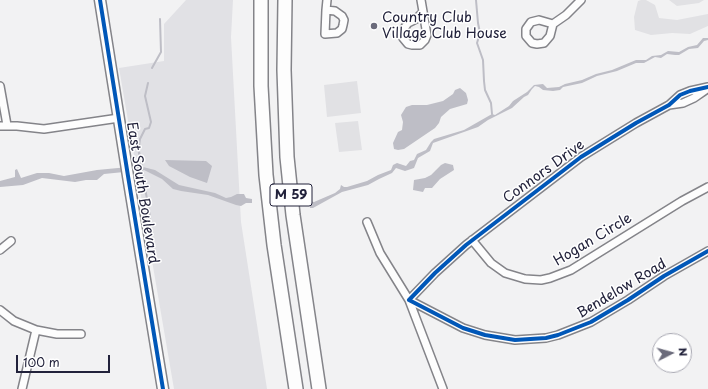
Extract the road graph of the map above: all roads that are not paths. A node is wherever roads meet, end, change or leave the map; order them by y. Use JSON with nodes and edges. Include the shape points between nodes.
{"nodes":[{"id":1,"x":100,"y":0,"type":"edge"},
{"id":2,"x":261,"y":0,"type":"edge"},
{"id":3,"x":285,"y":0,"type":"edge"},
{"id":4,"x":327,"y":0,"type":"edge"},
{"id":5,"x":421,"y":0,"type":"edge"},
{"id":6,"x":581,"y":0,"type":"edge"},
{"id":7,"x":326,"y":10,"type":"dead end"},
{"id":8,"x":423,"y":12,"type":"junction"},
{"id":9,"x":553,"y":24,"type":"dead end"},
{"id":10,"x":0,"y":86,"type":"edge"},
{"id":11,"x":708,"y":88,"type":"edge"},
{"id":12,"x":118,"y":118,"type":"junction"},
{"id":13,"x":3,"y":126,"type":"edge"},
{"id":14,"x":708,"y":187,"type":"edge"},
{"id":15,"x":367,"y":222,"type":"dead end"},
{"id":16,"x":472,"y":240,"type":"junction"},
{"id":17,"x":11,"y":241,"type":"dead end"},
{"id":18,"x":0,"y":250,"type":"edge"},
{"id":19,"x":708,"y":251,"type":"edge"},
{"id":20,"x":409,"y":300,"type":"junction"},
{"id":21,"x":0,"y":310,"type":"edge"},
{"id":22,"x":36,"y":330,"type":"junction"},
{"id":23,"x":81,"y":334,"type":"dead end"},
{"id":24,"x":22,"y":389,"type":"edge"},
{"id":25,"x":163,"y":389,"type":"edge"},
{"id":26,"x":296,"y":389,"type":"edge"},
{"id":27,"x":319,"y":389,"type":"edge"},
{"id":28,"x":443,"y":389,"type":"edge"}],
"edges":[{"from":1,"to":12,"type":"street","name":"East South Boulevard"},
{"from":2,"to":26,"type":"highway","number":"M 59","via":[[260,63],[265,162],[272,230]]},
{"from":3,"to":27,"type":"highway","number":"M 59","via":[[287,157]]},
{"from":4,"to":7,"type":"street"},
{"from":5,"to":8,"type":"street"},
{"from":6,"to":9,"type":"street"},
{"from":8,"to":8,"type":"street","via":[[403,30],[403,38],[412,46],[420,45],[425,40],[427,33]]},
{"from":10,"to":13,"type":"street"},
{"from":11,"to":16,"type":"street","name":"Connors Drive","via":[[680,95],[669,105],[581,157]]},
{"from":12,"to":13,"type":"street","via":[[44,129]]},
{"from":12,"to":25,"type":"street","name":"East South Boulevard"},
{"from":14,"to":16,"type":"street","name":"Hogan Circle","via":[[571,270],[550,278],[525,279],[505,273],[492,263]]},
{"from":15,"to":20,"type":"street","via":[[380,253]]},
{"from":16,"to":20,"type":"street","name":"Connors Drive","via":[[435,272]]},
{"from":17,"to":18,"type":"street"},
{"from":19,"to":20,"type":"street","name":"Bendelow Road","via":[[591,322],[546,338],[516,340],[485,335],[463,328]]},
{"from":20,"to":28,"type":"street"},
{"from":21,"to":22,"type":"street","via":[[14,321]]},
{"from":22,"to":23,"type":"street","via":[[57,334]]},
{"from":22,"to":24,"type":"street"}]}
